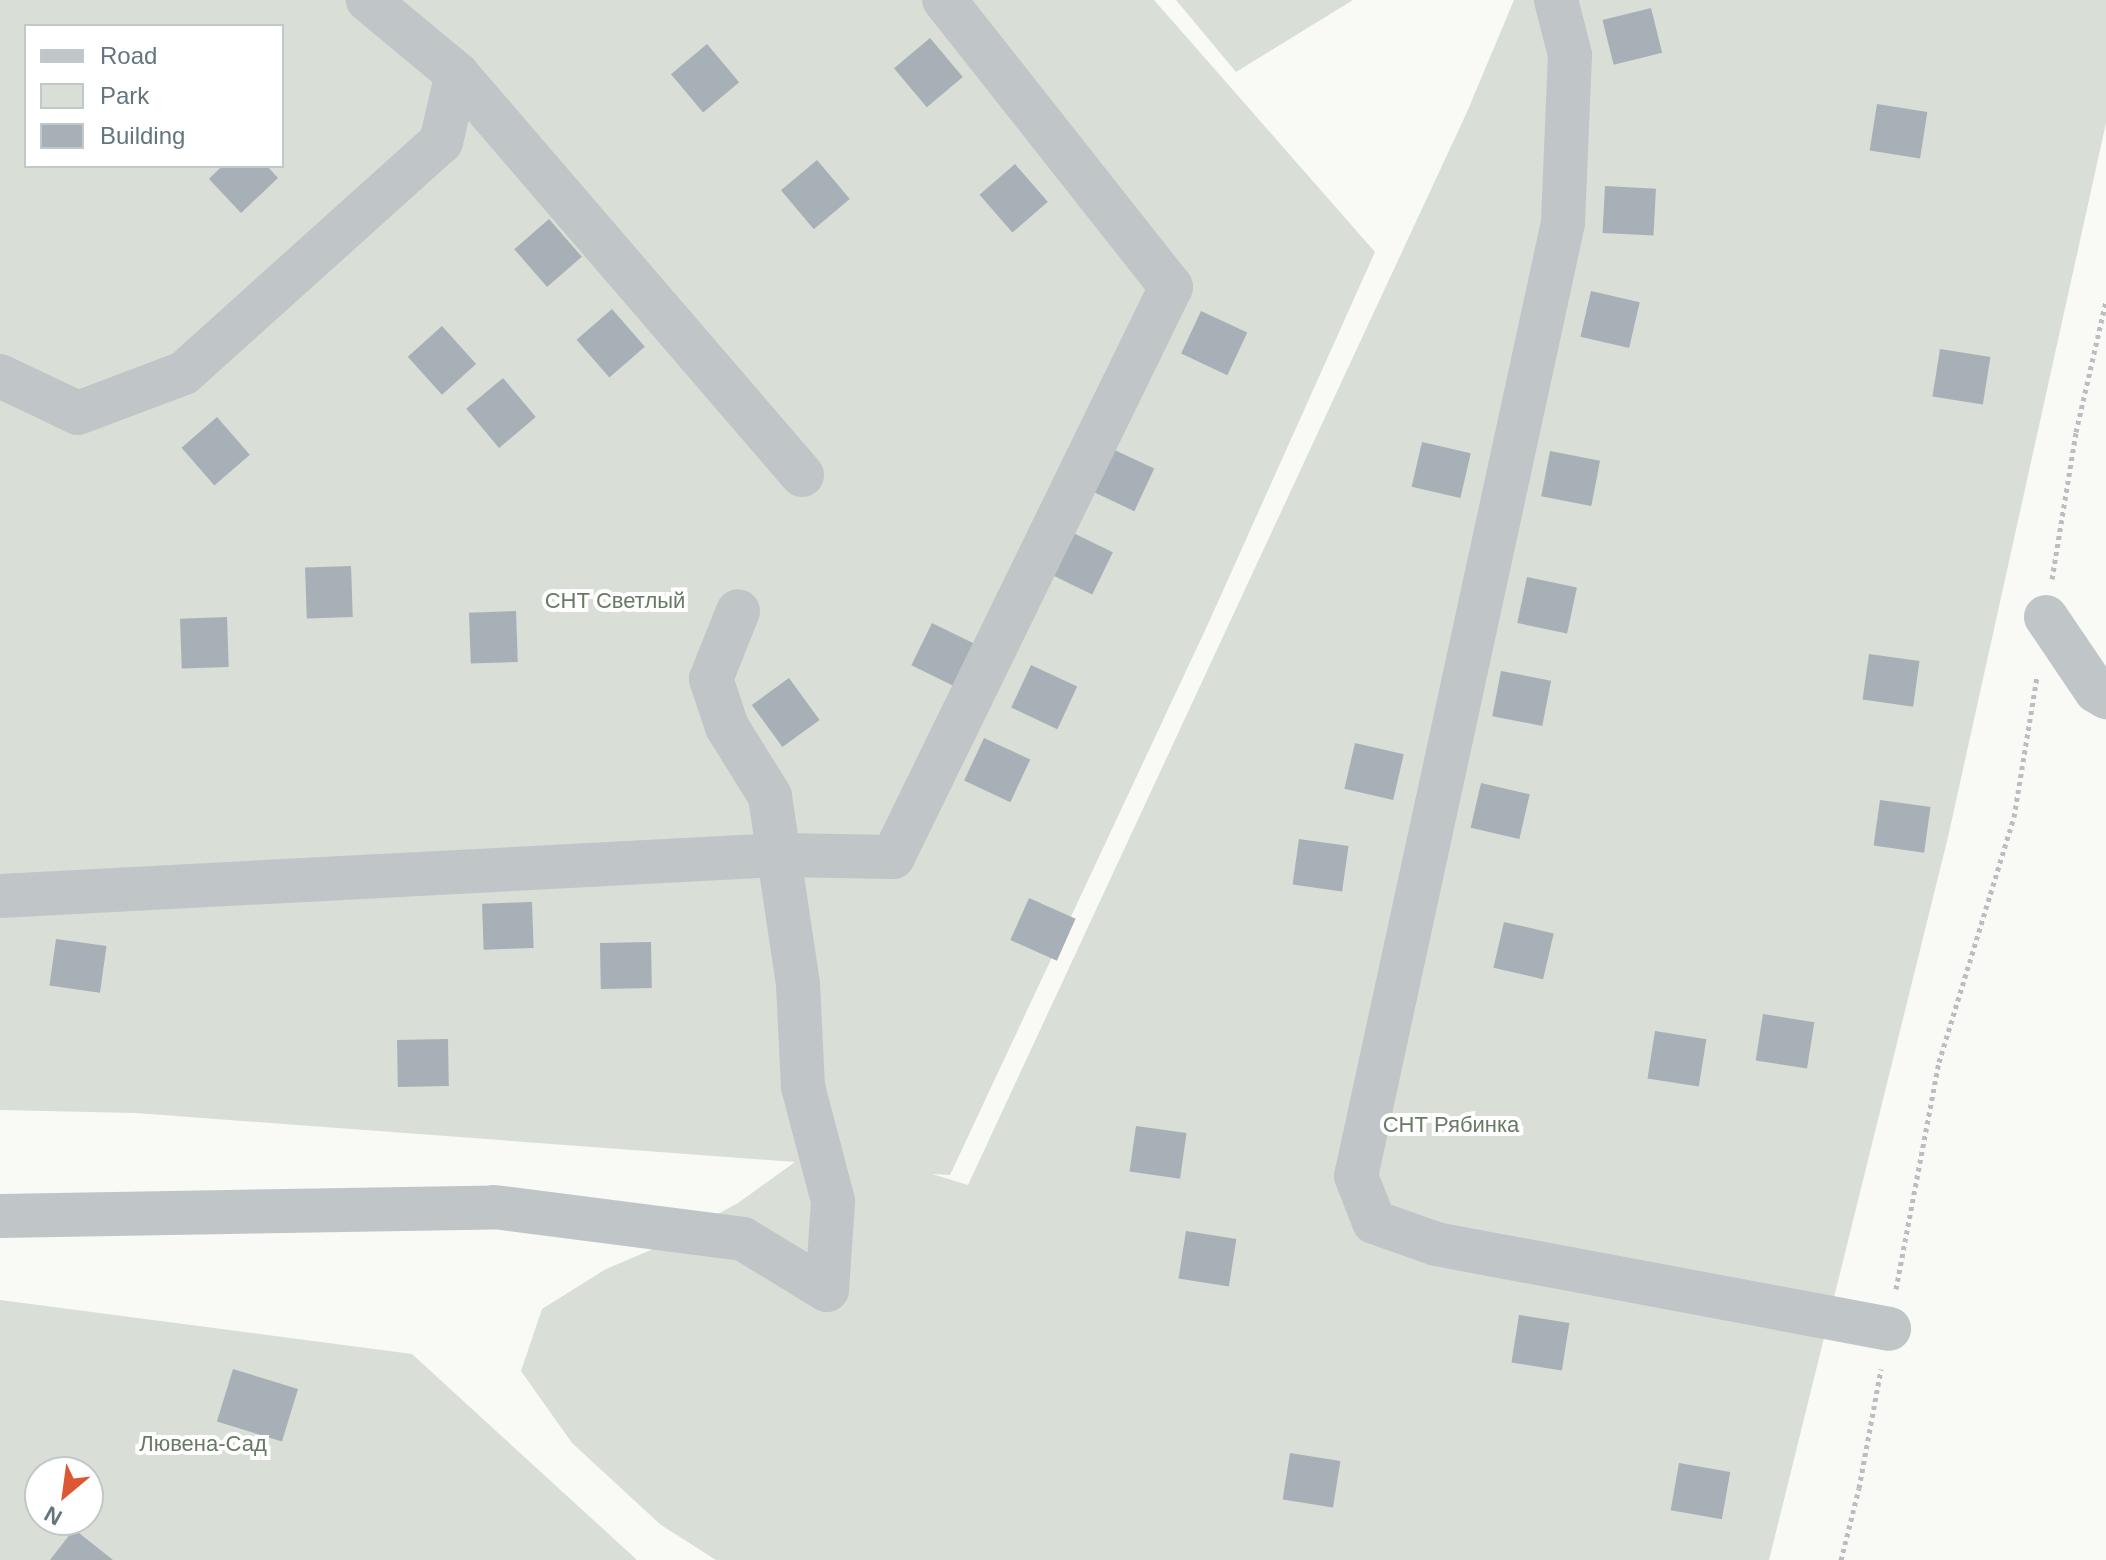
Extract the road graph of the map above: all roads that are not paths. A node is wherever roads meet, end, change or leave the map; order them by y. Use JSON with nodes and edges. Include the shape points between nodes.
{"nodes":[{"id":1,"x":368,"y":0,"type":"edge"},
{"id":2,"x":944,"y":0,"type":"edge"},
{"id":3,"x":1556,"y":0,"type":"edge"},
{"id":4,"x":457,"y":74,"type":"junction"},
{"id":5,"x":0,"y":376,"type":"edge"},
{"id":6,"x":802,"y":475,"type":"dead end"},
{"id":7,"x":738,"y":611,"type":"dead end"},
{"id":8,"x":2046,"y":617,"type":"road end"},
{"id":9,"x":2106,"y":697,"type":"edge"},
{"id":10,"x":780,"y":855,"type":"junction"},
{"id":11,"x":0,"y":896,"type":"edge"},
{"id":12,"x":0,"y":1216,"type":"edge"},
{"id":13,"x":1889,"y":1329,"type":"road end"}],
"edges":[{"from":1,"to":4,"type":"lane"},
{"from":2,"to":10,"type":"lane","via":[[1171,287],[893,857]]},
{"from":3,"to":13,"type":"lane","via":[[1570,55],[1563,223],[1356,1176],[1374,1222],[1436,1244]]},
{"from":4,"to":5,"type":"lane","via":[[441,142],[184,373],[78,413]]},
{"from":4,"to":6,"type":"lane"},
{"from":7,"to":10,"type":"lane","via":[[711,679],[727,727],[770,796]]},
{"from":8,"to":9,"type":"lane","via":[[2096,691]]},
{"from":10,"to":11,"type":"lane"},
{"from":10,"to":12,"type":"lane","via":[[798,984],[803,1087],[833,1201],[827,1290],[743,1239],[494,1207]]}]}
